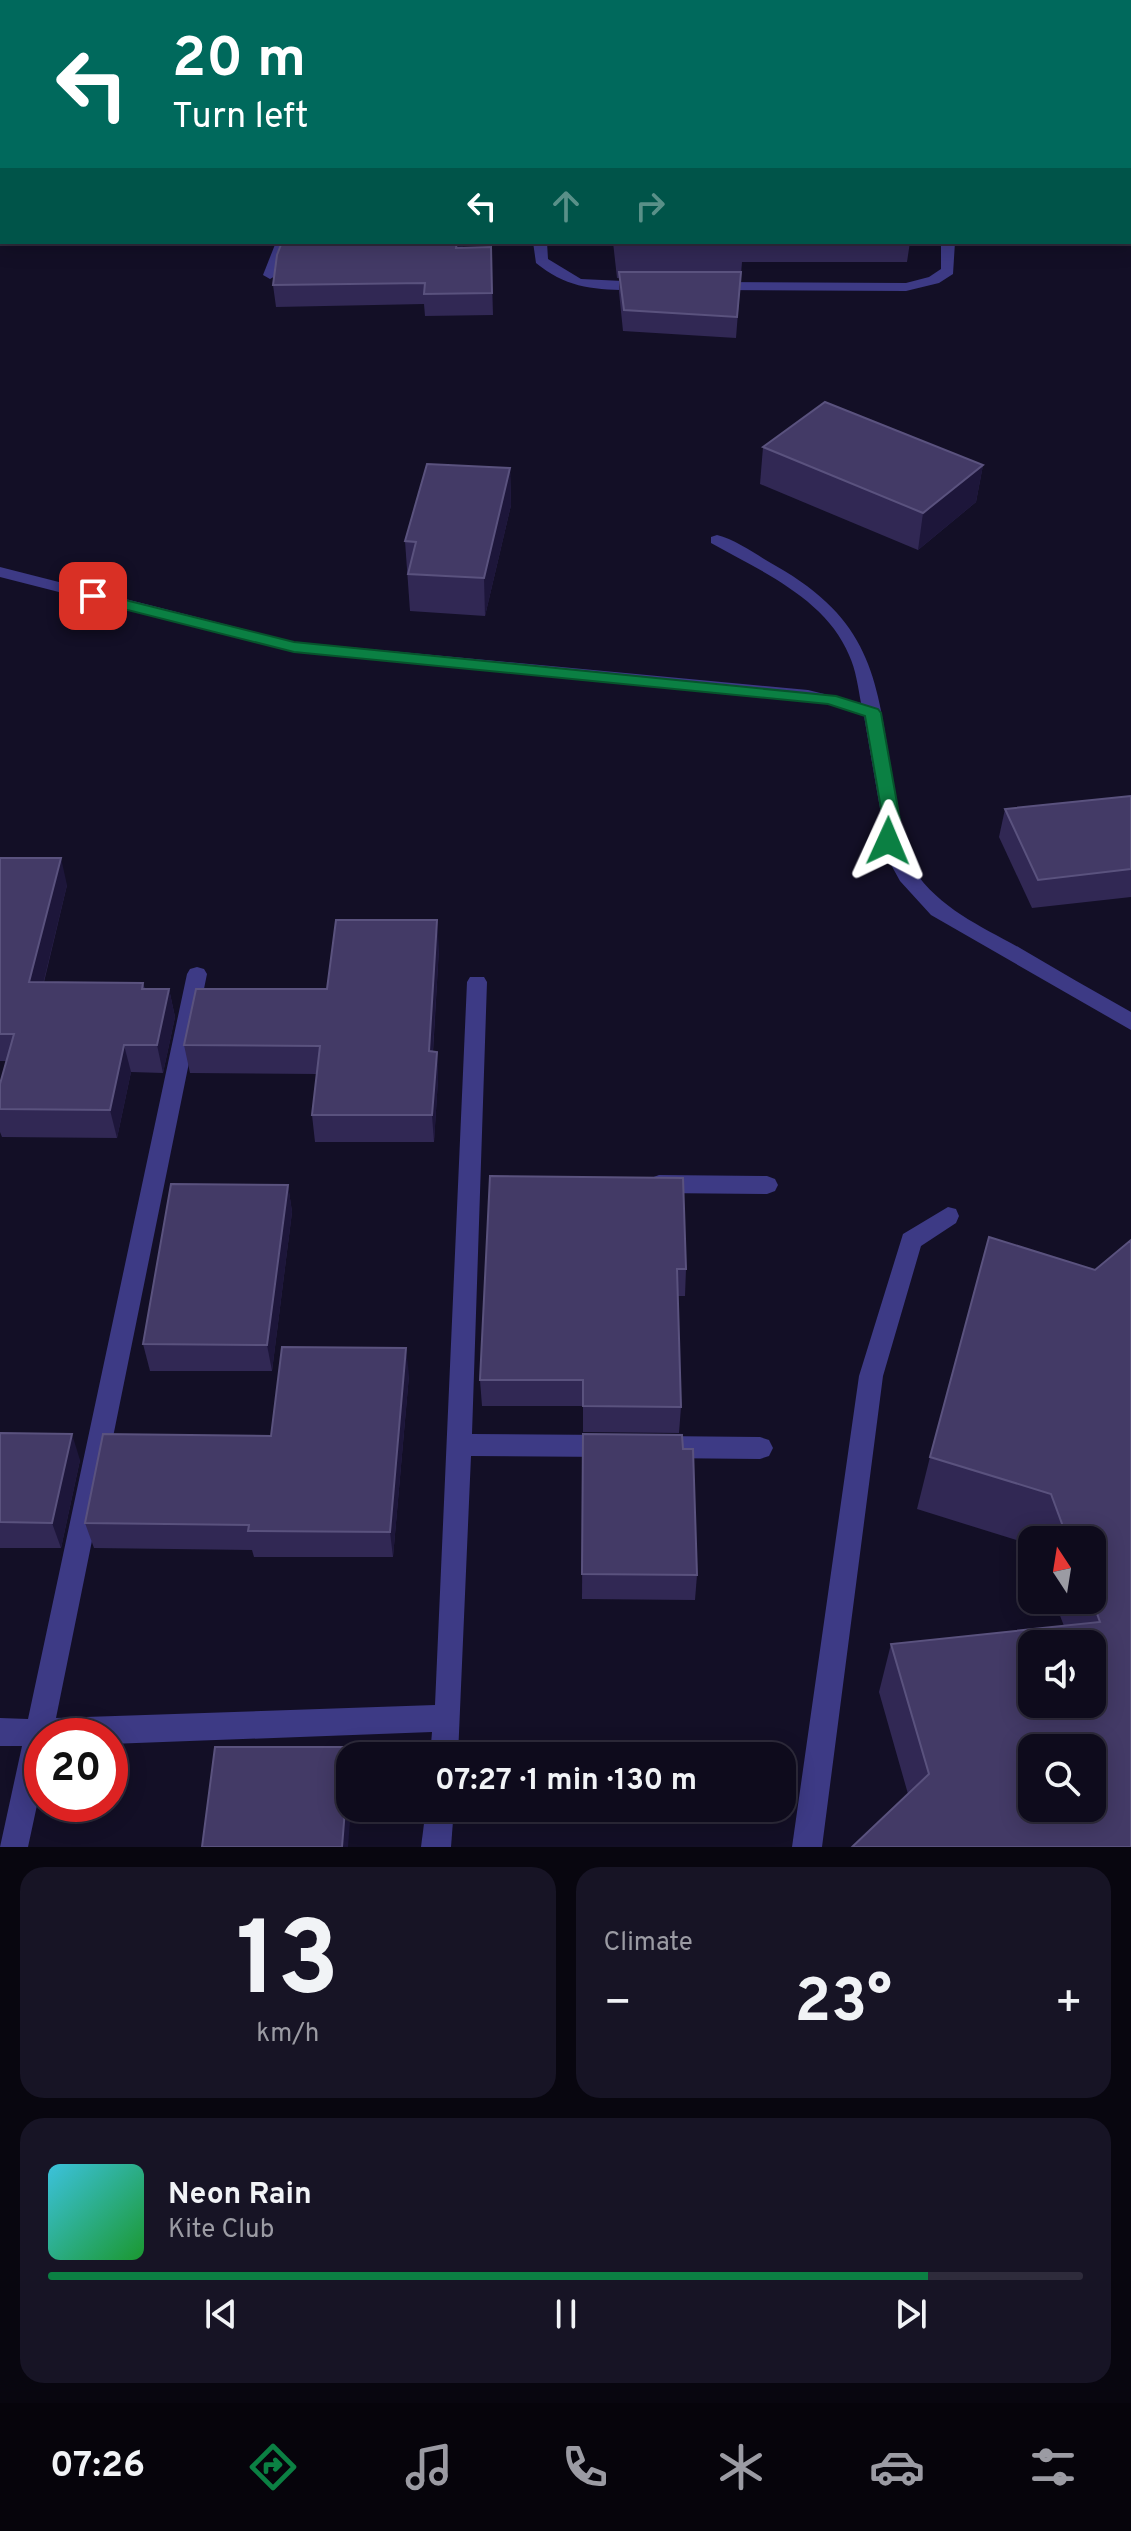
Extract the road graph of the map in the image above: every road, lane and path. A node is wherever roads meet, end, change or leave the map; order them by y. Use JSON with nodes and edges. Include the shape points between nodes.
{"nodes":[{"id":1,"x":282,"y":244,"type":"edge"},
{"id":2,"x":540,"y":244,"type":"edge"},
{"id":3,"x":948,"y":244,"type":"edge"},
{"id":4,"x":270,"y":275,"type":"dead end"},
{"id":5,"x":656,"y":286,"type":"edge"},
{"id":6,"x":703,"y":286,"type":"edge"},
{"id":7,"x":717,"y":540,"type":"dead end"},
{"id":8,"x":0,"y":572,"type":"edge"},
{"id":9,"x":872,"y":713,"type":"junction"},
{"id":10,"x":197,"y":974,"type":"dead end"},
{"id":11,"x":477,"y":982,"type":"dead end"},
{"id":12,"x":1131,"y":1022,"type":"edge"},
{"id":13,"x":642,"y":1184,"type":"edge"},
{"id":14,"x":767,"y":1185,"type":"dead end"},
{"id":15,"x":948,"y":1216,"type":"dead end"},
{"id":16,"x":458,"y":1445,"type":"junction"},
{"id":17,"x":760,"y":1448,"type":"dead end"},
{"id":18,"x":42,"y":1718,"type":"edge"},
{"id":19,"x":448,"y":1718,"type":"junction"},
{"id":20,"x":128,"y":1730,"type":"edge"},
{"id":21,"x":0,"y":1732,"type":"edge"},
{"id":22,"x":24,"y":1733,"type":"edge"},
{"id":23,"x":445,"y":1742,"type":"edge"},
{"id":24,"x":24,"y":1799,"type":"edge"},
{"id":25,"x":439,"y":1822,"type":"edge"},
{"id":26,"x":13,"y":1847,"type":"edge"},
{"id":27,"x":436,"y":1847,"type":"edge"},
{"id":28,"x":807,"y":1847,"type":"edge"}],
"edges":[{"from":1,"to":4,"type":"street"},
{"from":2,"to":5,"type":"street","via":[[541,260],[557,276],[578,285]]},
{"from":3,"to":6,"type":"street","via":[[948,271],[906,287]]},
{"from":7,"to":9,"type":"street","via":[[807,591],[832,616],[857,653]]},
{"from":8,"to":9,"type":"street","via":[[294,647],[808,696]]},
{"from":9,"to":12,"type":"street","via":[[891,820],[888,841],[907,876],[938,910]]},
{"from":10,"to":18,"type":"street"},
{"from":11,"to":16,"type":"street","via":[[477,1182]]},
{"from":13,"to":14,"type":"street"},
{"from":15,"to":28,"type":"street","via":[[911,1241],[871,1376]]},
{"from":16,"to":17,"type":"street"},
{"from":16,"to":19,"type":"street"},
{"from":19,"to":20,"type":"street"},
{"from":19,"to":23,"type":"street"},
{"from":21,"to":22,"type":"street"},
{"from":24,"to":26,"type":"street"},
{"from":25,"to":27,"type":"street"}]}
